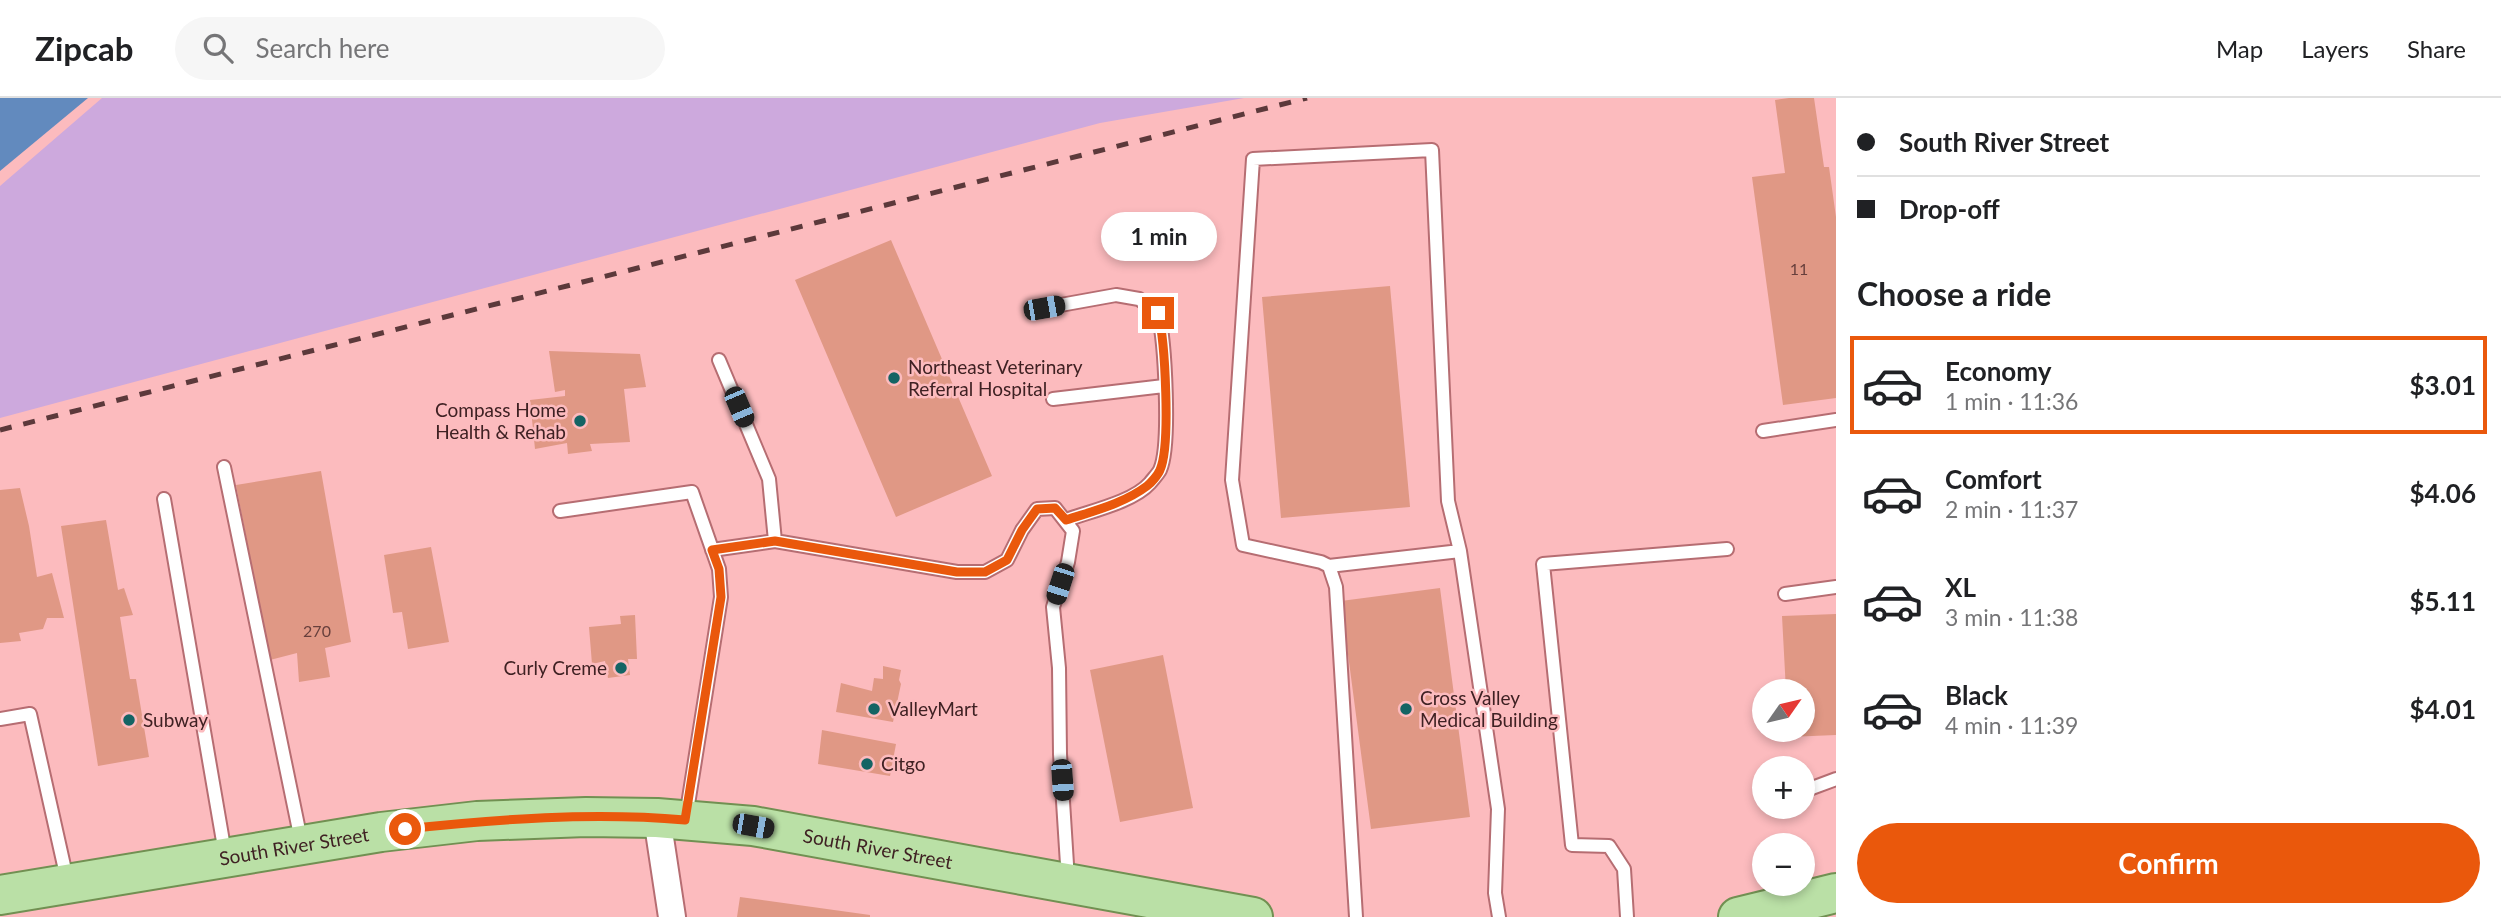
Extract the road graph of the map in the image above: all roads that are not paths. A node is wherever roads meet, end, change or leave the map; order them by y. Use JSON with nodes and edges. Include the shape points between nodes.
{"nodes":[{"id":1,"x":1044,"y":308,"type":"dead end"},
{"id":2,"x":719,"y":360,"type":"dead end"},
{"id":3,"x":1164,"y":386,"type":"junction"},
{"id":4,"x":1053,"y":399,"type":"dead end"},
{"id":5,"x":1836,"y":420,"type":"edge"},
{"id":6,"x":1763,"y":430,"type":"dead end"},
{"id":7,"x":224,"y":467,"type":"dead end"},
{"id":8,"x":164,"y":499,"type":"dead end"},
{"id":9,"x":560,"y":511,"type":"dead end"},
{"id":10,"x":1066,"y":520,"type":"junction"},
{"id":11,"x":775,"y":541,"type":"junction"},
{"id":12,"x":712,"y":550,"type":"junction"},
{"id":13,"x":1727,"y":550,"type":"dead end"},
{"id":14,"x":1460,"y":551,"type":"junction"},
{"id":15,"x":1329,"y":566,"type":"junction"},
{"id":16,"x":1836,"y":587,"type":"edge"},
{"id":17,"x":1785,"y":594,"type":"dead end"},
{"id":18,"x":0,"y":719,"type":"edge"},
{"id":19,"x":1836,"y":779,"type":"edge"},
{"id":20,"x":1815,"y":788,"type":"edge"},
{"id":21,"x":671,"y":819,"type":"junction"},
{"id":22,"x":302,"y":844,"type":"junction"},
{"id":23,"x":226,"y":856,"type":"junction"},
{"id":24,"x":68,"y":883,"type":"junction"},
{"id":25,"x":1068,"y":883,"type":"junction"},
{"id":26,"x":1836,"y":893,"type":"edge"},
{"id":27,"x":0,"y":895,"type":"edge"},
{"id":28,"x":672,"y":917,"type":"edge"},
{"id":29,"x":1253,"y":917,"type":"edge"},
{"id":30,"x":1356,"y":917,"type":"edge"},
{"id":31,"x":1499,"y":917,"type":"edge"},
{"id":32,"x":1627,"y":917,"type":"edge"},
{"id":33,"x":1738,"y":917,"type":"edge"}],
"edges":[{"from":1,"to":3,"type":"lane","via":[[1116,295],[1139,299],[1158,313]]},
{"from":2,"to":11,"type":"lane","via":[[769,479]]},
{"from":3,"to":4,"type":"lane"},
{"from":3,"to":10,"type":"lane","via":[[1166,443],[1160,470],[1149,485],[1122,501]]},
{"from":5,"to":6,"type":"lane"},
{"from":7,"to":22,"type":"lane"},
{"from":8,"to":23,"type":"lane"},
{"from":9,"to":12,"type":"lane","via":[[692,492]]},
{"from":10,"to":11,"type":"lane","via":[[1055,508],[1037,509],[1007,560],[985,572],[957,572]]},
{"from":10,"to":25,"type":"lane","via":[[1073,531],[1053,607]]},
{"from":11,"to":12,"type":"lane"},
{"from":12,"to":21,"type":"lane","via":[[721,597]]},
{"from":13,"to":32,"type":"lane","via":[[1543,564],[1572,845],[1609,846],[1624,869]]},
{"from":14,"to":15,"type":"lane"},
{"from":14,"to":15,"type":"lane","via":[[1448,501],[1432,150],[1253,159],[1232,480],[1243,545]]},
{"from":14,"to":31,"type":"lane","via":[[1498,809],[1495,893]]},
{"from":15,"to":30,"type":"lane","via":[[1336,587]]},
{"from":16,"to":17,"type":"lane"},
{"from":18,"to":24,"type":"lane","via":[[30,714]]},
{"from":19,"to":20,"type":"lane"},
{"from":21,"to":22,"type":"main road","name":"South River Street","via":[[477,821]]},
{"from":21,"to":25,"type":"main road","name":"South River Street","via":[[753,826]]},
{"from":21,"to":28,"type":"street"},
{"from":22,"to":23,"type":"main road","name":"South River Street"},
{"from":23,"to":24,"type":"main road","name":"South River Street"},
{"from":24,"to":27,"type":"main road","name":"South River Street"},
{"from":25,"to":29,"type":"main road","name":"South River Street"},
{"from":26,"to":33,"type":"main road"}]}
